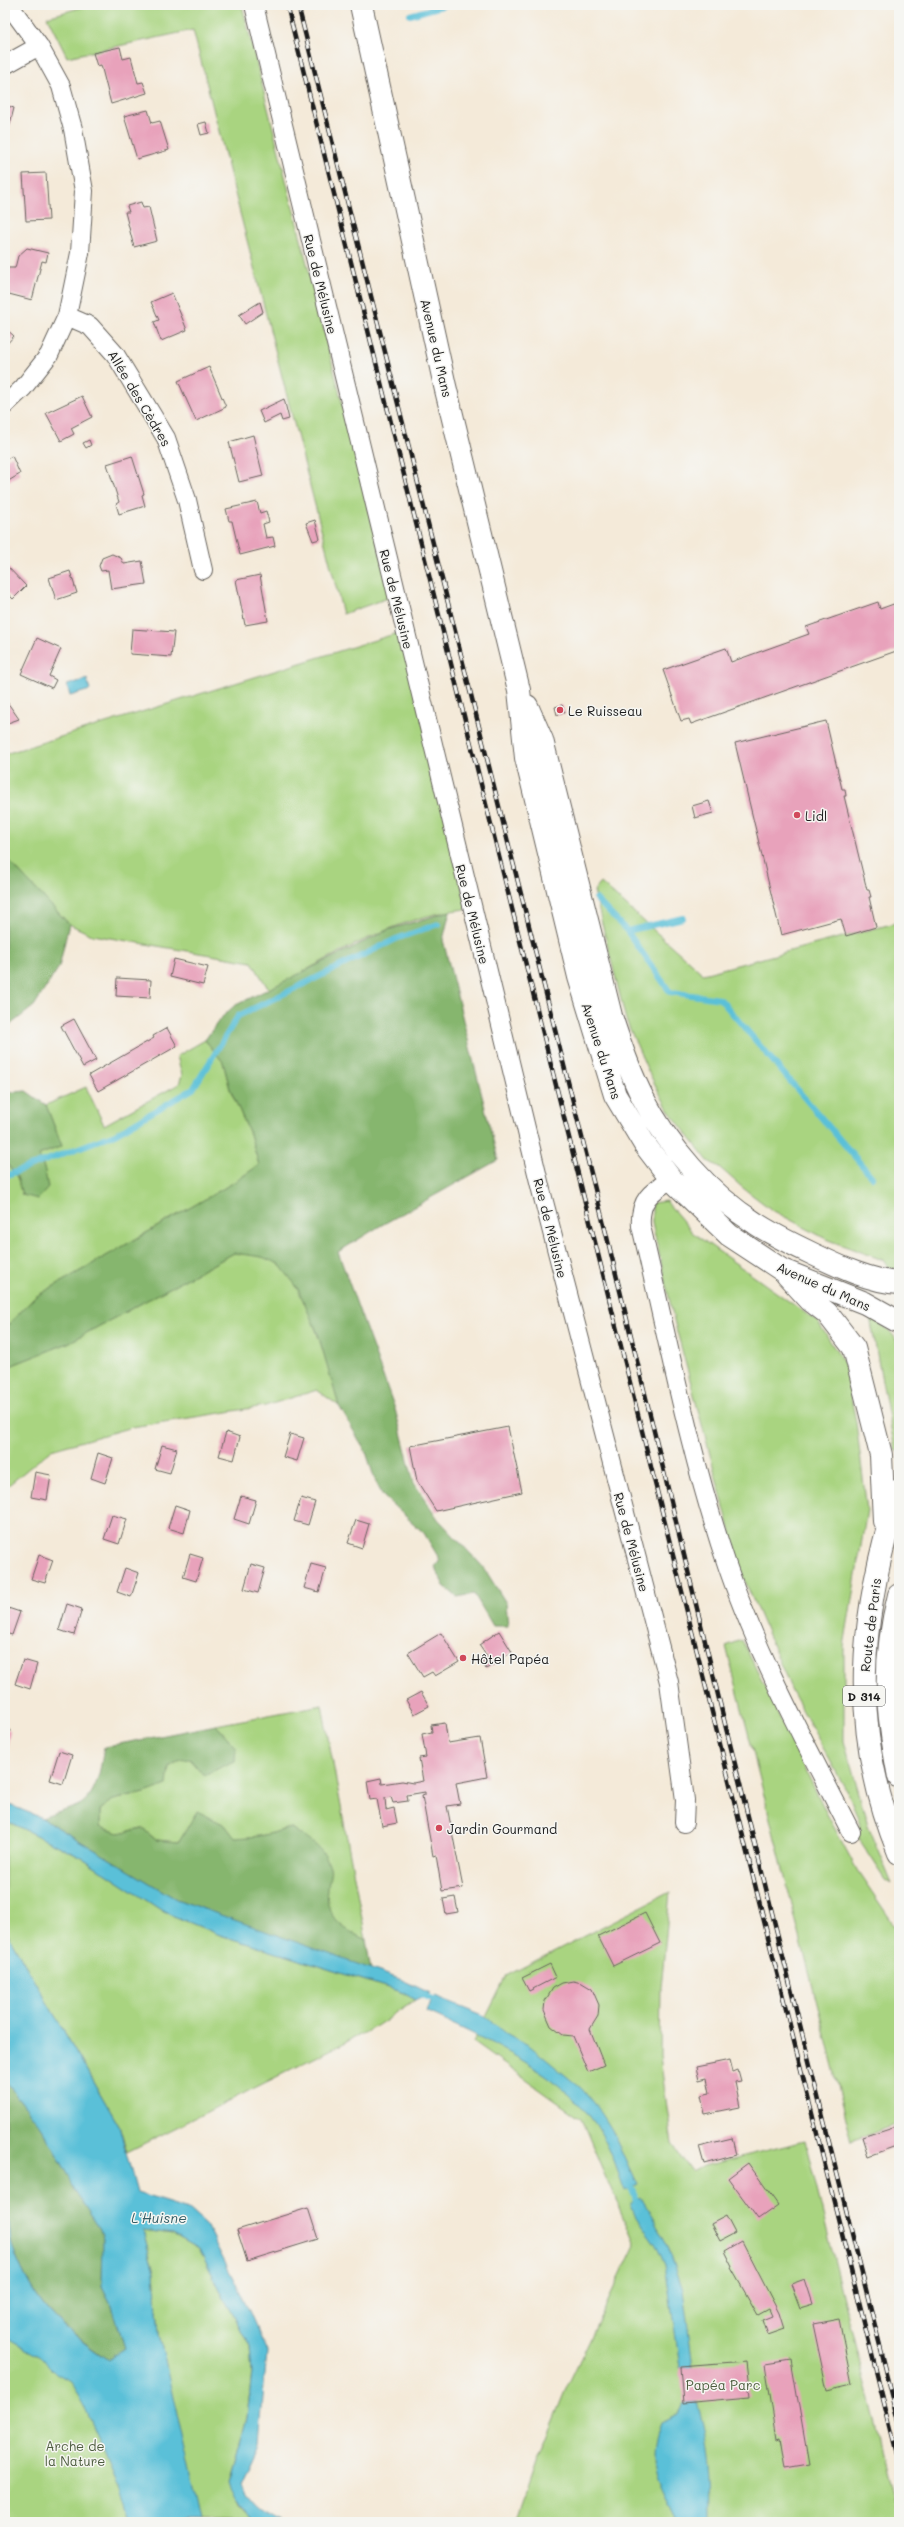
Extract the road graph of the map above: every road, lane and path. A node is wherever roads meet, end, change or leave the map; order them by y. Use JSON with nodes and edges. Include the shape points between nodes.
{"nodes":[{"id":1,"x":9,"y":5,"type":"edge"},
{"id":2,"x":254,"y":5,"type":"edge"},
{"id":3,"x":361,"y":5,"type":"edge"},
{"id":4,"x":39,"y":46,"type":"junction"},
{"id":5,"x":5,"y":65,"type":"edge"},
{"id":6,"x":67,"y":316,"type":"junction"},
{"id":7,"x":5,"y":405,"type":"edge"},
{"id":8,"x":203,"y":570,"type":"dead end"},
{"id":9,"x":519,"y":690,"type":"junction"},
{"id":10,"x":671,"y":1179,"type":"junction"},
{"id":11,"x":782,"y":1270,"type":"junction"},
{"id":12,"x":899,"y":1284,"type":"edge"},
{"id":13,"x":899,"y":1322,"type":"edge"},
{"id":14,"x":899,"y":1490,"type":"edge"},
{"id":15,"x":884,"y":1536,"type":"junction"},
{"id":16,"x":899,"y":1595,"type":"edge"},
{"id":17,"x":899,"y":1777,"type":"edge"},
{"id":18,"x":684,"y":1823,"type":"dead end"},
{"id":19,"x":851,"y":1832,"type":"dead end"},
{"id":20,"x":899,"y":1853,"type":"edge"}],
"edges":[{"from":1,"to":4,"type":"street"},
{"from":2,"to":18,"type":"street","name":"Rue de Mélusine","via":[[541,1190],[669,1682],[685,1800]]},
{"from":3,"to":9,"type":"main road","name":"Avenue du Mans","via":[[442,370]]},
{"from":4,"to":5,"type":"street"},
{"from":4,"to":6,"type":"street","via":[[61,86],[73,129],[84,191],[80,253]]},
{"from":6,"to":7,"type":"street","via":[[49,356],[23,388]]},
{"from":6,"to":8,"type":"street","name":"Allée des Cèdres","via":[[90,326],[115,354],[166,438],[187,500]]},
{"from":9,"to":10,"type":"main road","name":"Avenue du Mans","via":[[526,758],[579,978],[601,1052],[615,1095]]},
{"from":9,"to":12,"type":"main road","name":"Avenue du Mans","via":[[542,740],[610,1016],[624,1057],[643,1098],[663,1130],[709,1185],[755,1224],[830,1262],[886,1282]]},
{"from":10,"to":11,"type":"main road","name":"Avenue du Mans","via":[[729,1235]]},
{"from":10,"to":19,"type":"street","via":[[645,1200],[640,1213],[640,1226],[711,1516],[729,1570],[779,1689]]},
{"from":11,"to":13,"type":"main road","name":"Avenue du Mans","via":[[865,1303]]},
{"from":11,"to":15,"type":"main road","via":[[810,1300],[827,1313],[854,1348],[881,1455]]},
{"from":14,"to":15,"type":"main road","name":"Route de Paris","number":"D 314"},
{"from":15,"to":20,"type":"main road","name":"Route de Paris","number":"D 314","via":[[868,1626],[864,1667],[864,1712],[879,1794]]},
{"from":16,"to":17,"type":"main road","name":"Route de Paris","number":"D 314","via":[[890,1639],[887,1709]]}]}
